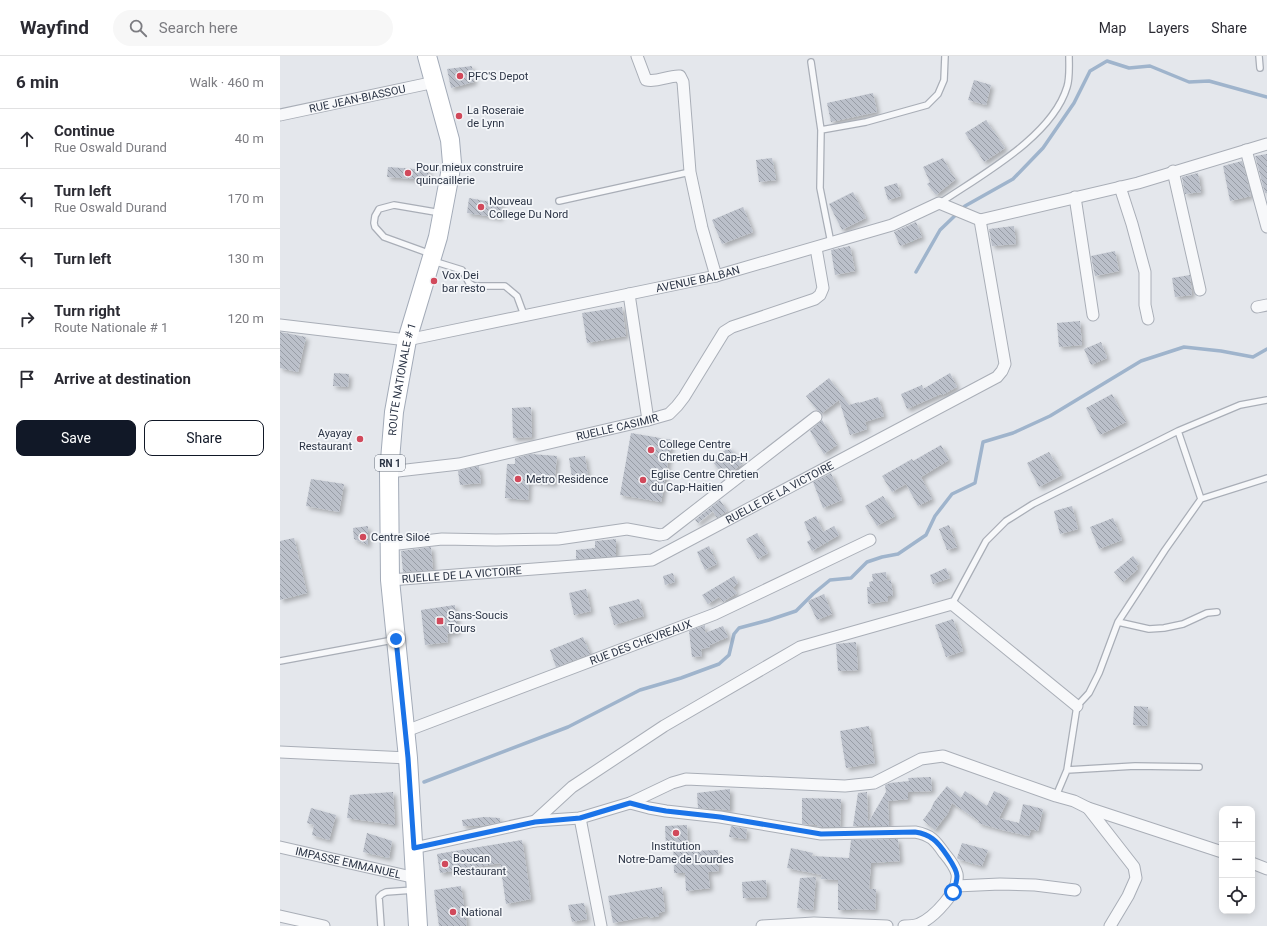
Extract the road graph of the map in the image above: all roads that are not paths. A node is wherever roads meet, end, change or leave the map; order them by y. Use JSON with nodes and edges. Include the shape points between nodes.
{"nodes":[{"id":1,"x":427,"y":56,"type":"edge"},
{"id":2,"x":636,"y":56,"type":"edge"},
{"id":3,"x":945,"y":56,"type":"edge"},
{"id":4,"x":1069,"y":56,"type":"edge"},
{"id":5,"x":1259,"y":56,"type":"edge"},
{"id":6,"x":811,"y":62,"type":"dead end"},
{"id":7,"x":1260,"y":68,"type":"dead end"},
{"id":8,"x":435,"y":82,"type":"junction"},
{"id":9,"x":280,"y":117,"type":"edge"},
{"id":10,"x":821,"y":130,"type":"junction"},
{"id":11,"x":1267,"y":144,"type":"edge"},
{"id":12,"x":1246,"y":150,"type":"junction"},
{"id":13,"x":1173,"y":171,"type":"junction"},
{"id":14,"x":690,"y":172,"type":"junction"},
{"id":15,"x":1120,"y":187,"type":"junction"},
{"id":16,"x":1075,"y":197,"type":"junction"},
{"id":17,"x":559,"y":201,"type":"dead end"},
{"id":18,"x":939,"y":203,"type":"junction"},
{"id":19,"x":442,"y":213,"type":"junction"},
{"id":20,"x":980,"y":220,"type":"junction"},
{"id":21,"x":1267,"y":226,"type":"edge"},
{"id":22,"x":831,"y":244,"type":"junction"},
{"id":23,"x":816,"y":248,"type":"junction"},
{"id":24,"x":432,"y":258,"type":"junction"},
{"id":25,"x":716,"y":276,"type":"junction"},
{"id":26,"x":1200,"y":290,"type":"dead end"},
{"id":27,"x":629,"y":294,"type":"junction"},
{"id":28,"x":524,"y":315,"type":"junction"},
{"id":29,"x":1093,"y":315,"type":"dead end"},
{"id":30,"x":1148,"y":319,"type":"dead end"},
{"id":31,"x":280,"y":325,"type":"edge"},
{"id":32,"x":407,"y":340,"type":"junction"},
{"id":33,"x":1267,"y":400,"type":"edge"},
{"id":34,"x":816,"y":417,"type":"dead end"},
{"id":35,"x":648,"y":420,"type":"junction"},
{"id":36,"x":1178,"y":431,"type":"junction"},
{"id":37,"x":389,"y":472,"type":"junction"},
{"id":38,"x":1267,"y":478,"type":"edge"},
{"id":39,"x":1201,"y":499,"type":"junction"},
{"id":40,"x":870,"y":540,"type":"dead end"},
{"id":41,"x":389,"y":545,"type":"junction"},
{"id":42,"x":390,"y":580,"type":"junction"},
{"id":43,"x":952,"y":604,"type":"junction"},
{"id":44,"x":1218,"y":612,"type":"dead end"},
{"id":45,"x":1118,"y":622,"type":"junction"},
{"id":46,"x":396,"y":639,"type":"junction"},
{"id":47,"x":280,"y":661,"type":"edge"},
{"id":48,"x":1077,"y":706,"type":"junction"},
{"id":49,"x":406,"y":732,"type":"junction"},
{"id":50,"x":280,"y":752,"type":"edge"},
{"id":51,"x":408,"y":758,"type":"junction"},
{"id":52,"x":1199,"y":767,"type":"dead end"},
{"id":53,"x":1067,"y":770,"type":"junction"},
{"id":54,"x":1056,"y":796,"type":"junction"},
{"id":55,"x":630,"y":803,"type":"junction"},
{"id":56,"x":1088,"y":808,"type":"junction"},
{"id":57,"x":580,"y":818,"type":"junction"},
{"id":58,"x":535,"y":822,"type":"junction"},
{"id":59,"x":280,"y":847,"type":"edge"},
{"id":60,"x":414,"y":848,"type":"junction"},
{"id":61,"x":1219,"y":851,"type":"edge"},
{"id":62,"x":1255,"y":864,"type":"edge"},
{"id":63,"x":1267,"y":869,"type":"edge"},
{"id":64,"x":956,"y":881,"type":"junction"},
{"id":65,"x":416,"y":884,"type":"junction"},
{"id":66,"x":1075,"y":890,"type":"dead end"},
{"id":67,"x":280,"y":916,"type":"edge"},
{"id":68,"x":324,"y":926,"type":"edge"},
{"id":69,"x":381,"y":926,"type":"edge"},
{"id":70,"x":418,"y":926,"type":"edge"},
{"id":71,"x":601,"y":926,"type":"edge"},
{"id":72,"x":762,"y":926,"type":"edge"},
{"id":73,"x":887,"y":926,"type":"edge"},
{"id":74,"x":904,"y":926,"type":"edge"},
{"id":75,"x":1110,"y":926,"type":"edge"}],
"edges":[{"from":1,"to":8,"type":"main road","name":"ROUTE NATIONALE # 1","number":"RN 1"},
{"from":2,"to":14,"type":"street","via":[[646,80],[680,76],[683,82]]},
{"from":3,"to":10,"type":"lane","via":[[944,80],[938,94],[928,105],[866,122]]},
{"from":4,"to":18,"type":"lane","via":[[1067,86],[1059,106],[1045,125],[1021,148]]},
{"from":5,"to":7,"type":"lane"},
{"from":6,"to":10,"type":"lane"},
{"from":8,"to":9,"type":"street","name":"RUE JEAN-BIASSOU"},
{"from":8,"to":19,"type":"main road","name":"ROUTE NATIONALE # 1","number":"RN 1","via":[[450,140],[452,163]]},
{"from":10,"to":22,"type":"lane","via":[[820,188]]},
{"from":11,"to":12,"type":"street"},
{"from":12,"to":13,"type":"street"},
{"from":12,"to":21,"type":"street"},
{"from":13,"to":15,"type":"street"},
{"from":13,"to":26,"type":"street"},
{"from":14,"to":17,"type":"lane"},
{"from":14,"to":25,"type":"street"},
{"from":15,"to":16,"type":"street"},
{"from":15,"to":30,"type":"street","via":[[1145,272],[1145,305]]},
{"from":16,"to":20,"type":"street"},
{"from":16,"to":29,"type":"street"},
{"from":18,"to":20,"type":"street"},
{"from":18,"to":22,"type":"street","name":"AVENUE BALBAN","via":[[892,225]]},
{"from":19,"to":24,"type":"main road","name":"ROUTE NATIONALE # 1","number":"RN 1"},
{"from":19,"to":24,"type":"lane","via":[[394,205],[379,209],[375,216],[375,227],[384,237]]},
{"from":20,"to":42,"type":"street","name":"RUELLE DE LA VICTOIRE","via":[[1005,364],[997,377],[652,560]]},
{"from":22,"to":23,"type":"street","name":"AVENUE BALBAN"},
{"from":23,"to":25,"type":"street","name":"AVENUE BALBAN"},
{"from":23,"to":35,"type":"street","name":"RUELLE CASIMIR","via":[[823,288],[820,295],[815,300],[732,327],[724,332],[677,406],[669,414]]},
{"from":24,"to":28,"type":"lane","via":[[462,270],[469,283],[474,286],[505,286],[517,296]]},
{"from":24,"to":32,"type":"main road","name":"ROUTE NATIONALE # 1","number":"RN 1"},
{"from":25,"to":27,"type":"street","name":"AVENUE BALBAN"},
{"from":27,"to":28,"type":"street","name":"AVENUE BALBAN"},
{"from":27,"to":35,"type":"street"},
{"from":28,"to":32,"type":"street","name":"AVENUE BALBAN"},
{"from":31,"to":32,"type":"street","name":"AVENUE BALBAN"},
{"from":32,"to":37,"type":"main road","name":"ROUTE NATIONALE # 1","number":"RN 1","via":[[394,412]]},
{"from":33,"to":36,"type":"lane","via":[[1240,405]]},
{"from":34,"to":41,"type":"street","via":[[665,534],[627,529],[558,539],[442,539]]},
{"from":35,"to":37,"type":"street","name":"RUELLE CASIMIR","via":[[459,464]]},
{"from":36,"to":39,"type":"lane"},
{"from":36,"to":43,"type":"lane","via":[[1034,504],[1006,521],[986,541]]},
{"from":37,"to":41,"type":"main road","name":"ROUTE NATIONALE # 1","number":"RN 1"},
{"from":38,"to":39,"type":"lane"},
{"from":39,"to":45,"type":"lane"},
{"from":40,"to":49,"type":"street","name":"RUE DES CHEVREAUX","via":[[715,614]]},
{"from":41,"to":42,"type":"main road","name":"ROUTE NATIONALE # 1","number":"RN 1"},
{"from":42,"to":46,"type":"main road","name":"ROUTE NATIONALE # 1","number":"RN 1"},
{"from":43,"to":48,"type":"street"},
{"from":43,"to":58,"type":"street","via":[[800,648],[664,726],[572,787]]},
{"from":44,"to":45,"type":"lane","via":[[1207,613],[1183,624],[1164,628],[1149,629]]},
{"from":45,"to":48,"type":"lane","via":[[1100,673],[1089,693]]},
{"from":46,"to":47,"type":"lane"},
{"from":46,"to":49,"type":"main road","name":"ROUTE NATIONALE # 1","number":"RN 1"},
{"from":48,"to":53,"type":"lane"},
{"from":49,"to":51,"type":"main road","name":"ROUTE NATIONALE # 1","number":"RN 1"},
{"from":50,"to":51,"type":"street"},
{"from":51,"to":60,"type":"main road","name":"ROUTE NATIONALE # 1","number":"RN 1"},
{"from":52,"to":53,"type":"lane","via":[[1135,766]]},
{"from":53,"to":54,"type":"lane"},
{"from":54,"to":55,"type":"street","via":[[943,756],[921,759],[874,782],[845,786],[686,779]]},
{"from":54,"to":56,"type":"street"},
{"from":55,"to":57,"type":"street"},
{"from":55,"to":64,"type":"street","via":[[666,811],[821,834],[925,834],[934,839],[955,868]]},
{"from":56,"to":61,"type":"street"},
{"from":56,"to":75,"type":"street","via":[[1134,867],[1136,878]]},
{"from":57,"to":58,"type":"street"},
{"from":57,"to":71,"type":"street"},
{"from":58,"to":60,"type":"street"},
{"from":59,"to":65,"type":"street","name":"IMPASSE EMMANUEL"},
{"from":60,"to":65,"type":"main road","name":"ROUTE NATIONALE # 1","number":"RN 1"},
{"from":62,"to":63,"type":"street"},
{"from":64,"to":66,"type":"street"},
{"from":64,"to":74,"type":"street","via":[[949,897],[926,920],[917,925]]},
{"from":65,"to":69,"type":"lane","via":[[386,892],[379,897]]},
{"from":65,"to":70,"type":"main road","name":"ROUTE NATIONALE # 1","number":"RN 1"},
{"from":67,"to":68,"type":"street"},
{"from":72,"to":73,"type":"street","via":[[814,923]]}]}
